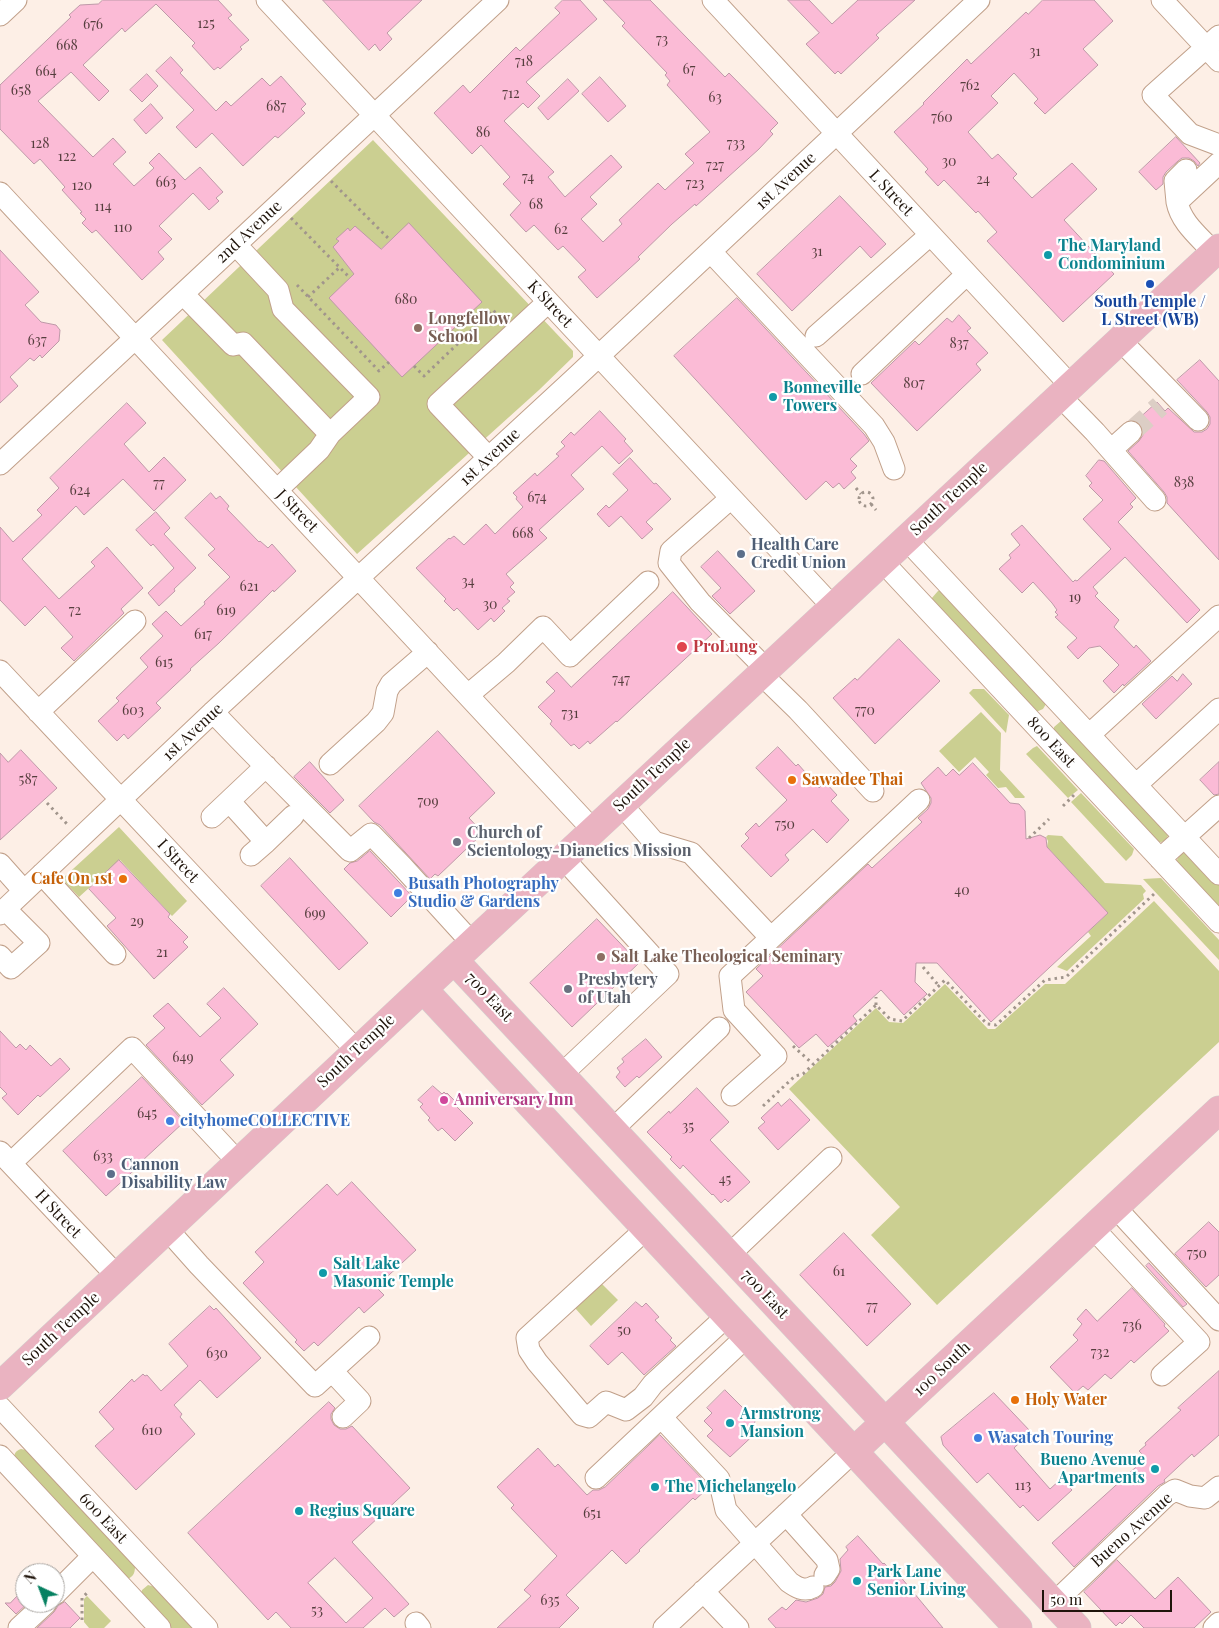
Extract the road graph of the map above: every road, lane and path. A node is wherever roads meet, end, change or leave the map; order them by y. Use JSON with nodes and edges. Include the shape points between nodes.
{"nodes":[{"id":1,"x":16,"y":0,"type":"edge"},
{"id":2,"x":267,"y":0,"type":"edge"},
{"id":3,"x":498,"y":0,"type":"edge"},
{"id":4,"x":713,"y":0,"type":"edge"},
{"id":5,"x":980,"y":0,"type":"edge"},
{"id":6,"x":1162,"y":0,"type":"edge"},
{"id":7,"x":0,"y":15,"type":"edge"},
{"id":8,"x":1214,"y":48,"type":"edge"},
{"id":9,"x":375,"y":116,"type":"junction"},
{"id":10,"x":836,"y":134,"type":"junction"},
{"id":11,"x":1217,"y":150,"type":"edge"},
{"id":12,"x":319,"y":168,"type":"junction"},
{"id":13,"x":0,"y":193,"type":"edge"},
{"id":14,"x":1177,"y":202,"type":"junction"},
{"id":15,"x":279,"y":205,"type":"junction"},
{"id":16,"x":930,"y":235,"type":"junction"},
{"id":17,"x":390,"y":240,"type":"dead end"},
{"id":18,"x":236,"y":245,"type":"junction"},
{"id":19,"x":1217,"y":250,"type":"edge"},
{"id":20,"x":710,"y":252,"type":"junction"},
{"id":21,"x":340,"y":267,"type":"junction"},
{"id":22,"x":967,"y":274,"type":"junction"},
{"id":23,"x":350,"y":278,"type":"dead end"},
{"id":24,"x":183,"y":294,"type":"junction"},
{"id":25,"x":548,"y":302,"type":"junction"},
{"id":26,"x":471,"y":313,"type":"dead end"},
{"id":27,"x":480,"y":323,"type":"junction"},
{"id":28,"x":506,"y":324,"type":"dead end"},
{"id":29,"x":816,"y":336,"type":"dead end"},
{"id":30,"x":135,"y":338,"type":"junction"},
{"id":31,"x":1120,"y":340,"type":"junction"},
{"id":32,"x":599,"y":356,"type":"junction"},
{"id":33,"x":389,"y":362,"type":"dead end"},
{"id":34,"x":414,"y":366,"type":"dead end"},
{"id":35,"x":862,"y":374,"type":"dead end"},
{"id":36,"x":1065,"y":391,"type":"junction"},
{"id":37,"x":1198,"y":420,"type":"dead end"},
{"id":38,"x":1131,"y":432,"type":"tunnel mouth"},
{"id":39,"x":330,"y":434,"type":"junction"},
{"id":40,"x":1111,"y":450,"type":"junction"},
{"id":41,"x":489,"y":458,"type":"junction"},
{"id":42,"x":0,"y":464,"type":"edge"},
{"id":43,"x":894,"y":469,"type":"dead end"},
{"id":44,"x":856,"y":488,"type":"dead end"},
{"id":45,"x":277,"y":490,"type":"junction"},
{"id":46,"x":861,"y":494,"type":"junction"},
{"id":47,"x":730,"y":498,"type":"junction"},
{"id":48,"x":1155,"y":500,"type":"dead end"},
{"id":49,"x":871,"y":504,"type":"junction"},
{"id":50,"x":876,"y":510,"type":"dead end"},
{"id":51,"x":906,"y":539,"type":"junction"},
{"id":52,"x":882,"y":561,"type":"junction"},
{"id":53,"x":359,"y":578,"type":"junction"},
{"id":54,"x":648,"y":582,"type":"dead end"},
{"id":55,"x":833,"y":607,"type":"junction"},
{"id":56,"x":1219,"y":616,"type":"edge"},
{"id":57,"x":135,"y":621,"type":"dead end"},
{"id":58,"x":428,"y":652,"type":"junction"},
{"id":59,"x":0,"y":671,"type":"edge"},
{"id":60,"x":764,"y":672,"type":"junction"},
{"id":61,"x":468,"y":695,"type":"junction"},
{"id":62,"x":1060,"y":703,"type":"junction"},
{"id":63,"x":1219,"y":709,"type":"edge"},
{"id":64,"x":38,"y":712,"type":"junction"},
{"id":65,"x":213,"y":712,"type":"junction"},
{"id":66,"x":1036,"y":726,"type":"junction"},
{"id":67,"x":1089,"y":735,"type":"junction"},
{"id":68,"x":330,"y":764,"type":"dead end"},
{"id":69,"x":266,"y":766,"type":"junction"},
{"id":70,"x":1136,"y":784,"type":"junction"},
{"id":71,"x":873,"y":791,"type":"dead end"},
{"id":72,"x":1078,"y":792,"type":"dead end"},
{"id":73,"x":121,"y":800,"type":"junction"},
{"id":74,"x":919,"y":800,"type":"dead end"},
{"id":75,"x":229,"y":801,"type":"junction"},
{"id":76,"x":47,"y":803,"type":"dead end"},
{"id":77,"x":621,"y":804,"type":"junction"},
{"id":78,"x":1063,"y":806,"type":"dead end"},
{"id":79,"x":1219,"y":806,"type":"edge"},
{"id":80,"x":292,"y":816,"type":"dead end"},
{"id":81,"x":212,"y":817,"type":"dead end"},
{"id":82,"x":1049,"y":819,"type":"dead end"},
{"id":83,"x":70,"y":827,"type":"dead end"},
{"id":84,"x":594,"y":830,"type":"junction"},
{"id":85,"x":1029,"y":838,"type":"dead end"},
{"id":86,"x":1185,"y":838,"type":"junction"},
{"id":87,"x":563,"y":858,"type":"junction"},
{"id":88,"x":1160,"y":859,"type":"junction"},
{"id":89,"x":0,"y":864,"type":"edge"},
{"id":90,"x":42,"y":874,"type":"junction"},
{"id":91,"x":1219,"y":874,"type":"edge"},
{"id":92,"x":24,"y":891,"type":"junction"},
{"id":93,"x":1154,"y":894,"type":"dead end"},
{"id":94,"x":2,"y":911,"type":"edge"},
{"id":95,"x":1219,"y":922,"type":"edge"},
{"id":96,"x":771,"y":938,"type":"junction"},
{"id":97,"x":463,"y":951,"type":"junction"},
{"id":98,"x":115,"y":954,"type":"dead end"},
{"id":99,"x":4,"y":960,"type":"edge"},
{"id":100,"x":923,"y":967,"type":"dead end"},
{"id":101,"x":939,"y":986,"type":"junction"},
{"id":102,"x":423,"y":990,"type":"junction"},
{"id":103,"x":876,"y":997,"type":"dead end"},
{"id":104,"x":876,"y":1005,"type":"junction"},
{"id":105,"x":719,"y":1028,"type":"dead end"},
{"id":106,"x":357,"y":1051,"type":"junction"},
{"id":107,"x":561,"y":1074,"type":"junction"},
{"id":108,"x":732,"y":1095,"type":"dead end"},
{"id":109,"x":763,"y":1106,"type":"dead end"},
{"id":110,"x":1219,"y":1110,"type":"edge"},
{"id":111,"x":612,"y":1130,"type":"junction"},
{"id":112,"x":5,"y":1158,"type":"edge"},
{"id":113,"x":831,"y":1158,"type":"dead end"},
{"id":114,"x":238,"y":1162,"type":"junction"},
{"id":115,"x":1115,"y":1207,"type":"junction"},
{"id":116,"x":1093,"y":1228,"type":"junction"},
{"id":117,"x":167,"y":1229,"type":"junction"},
{"id":118,"x":646,"y":1229,"type":"junction"},
{"id":119,"x":729,"y":1255,"type":"junction"},
{"id":120,"x":117,"y":1276,"type":"junction"},
{"id":121,"x":727,"y":1316,"type":"junction"},
{"id":122,"x":1219,"y":1320,"type":"edge"},
{"id":123,"x":369,"y":1337,"type":"dead end"},
{"id":124,"x":746,"y":1337,"type":"junction"},
{"id":125,"x":332,"y":1371,"type":"junction"},
{"id":126,"x":1162,"y":1375,"type":"dead end"},
{"id":127,"x":0,"y":1386,"type":"edge"},
{"id":128,"x":0,"y":1407,"type":"edge"},
{"id":129,"x":344,"y":1417,"type":"dead end"},
{"id":130,"x":661,"y":1417,"type":"junction"},
{"id":131,"x":884,"y":1422,"type":"junction"},
{"id":132,"x":854,"y":1451,"type":"junction"},
{"id":133,"x":0,"y":1456,"type":"edge"},
{"id":134,"x":596,"y":1478,"type":"dead end"},
{"id":135,"x":1219,"y":1488,"type":"edge"},
{"id":136,"x":786,"y":1514,"type":"junction"},
{"id":137,"x":755,"y":1543,"type":"junction"},
{"id":138,"x":93,"y":1556,"type":"junction"},
{"id":139,"x":150,"y":1568,"type":"junction"},
{"id":140,"x":65,"y":1584,"type":"edge"},
{"id":141,"x":126,"y":1591,"type":"junction"},
{"id":142,"x":703,"y":1591,"type":"junction"},
{"id":143,"x":88,"y":1592,"type":"dead end"},
{"id":144,"x":1054,"y":1603,"type":"junction"},
{"id":145,"x":35,"y":1613,"type":"edge"},
{"id":146,"x":82,"y":1620,"type":"dead end"},
{"id":147,"x":1219,"y":1623,"type":"edge"},
{"id":148,"x":19,"y":1628,"type":"edge"},
{"id":149,"x":160,"y":1628,"type":"edge"},
{"id":150,"x":207,"y":1628,"type":"edge"},
{"id":151,"x":664,"y":1628,"type":"edge"},
{"id":152,"x":738,"y":1628,"type":"edge"},
{"id":153,"x":1018,"y":1628,"type":"edge"},
{"id":154,"x":1077,"y":1628,"type":"edge"},
{"id":155,"x":1214,"y":1628,"type":"edge"}],
"edges":[{"from":1,"to":7,"type":"street"},
{"from":2,"to":9,"type":"street","name":"K Street"},
{"from":3,"to":9,"type":"street","name":"2nd Avenue"},
{"from":4,"to":10,"type":"street","name":"L Street"},
{"from":5,"to":10,"type":"street","name":"1st Avenue"},
{"from":6,"to":8,"type":"street"},
{"from":8,"to":11,"type":"street","via":[[1153,95],[1190,134]]},
{"from":9,"to":12,"type":"street","name":"2nd Avenue"},
{"from":9,"to":25,"type":"street","name":"K Street"},
{"from":10,"to":16,"type":"street","name":"L Street"},
{"from":10,"to":20,"type":"street","name":"1st Avenue"},
{"from":11,"to":14,"type":"street"},
{"from":11,"to":14,"type":"street","via":[[1174,181]]},
{"from":12,"to":15,"type":"street","name":"2nd Avenue"},
{"from":12,"to":17,"type":"path"},
{"from":13,"to":30,"type":"street","name":"J Street"},
{"from":14,"to":19,"type":"street","via":[[1184,221]]},
{"from":15,"to":18,"type":"street","name":"2nd Avenue"},
{"from":15,"to":21,"type":"path"},
{"from":16,"to":22,"type":"street","name":"L Street"},
{"from":16,"to":29,"type":"street"},
{"from":18,"to":24,"type":"street","name":"2nd Avenue"},
{"from":18,"to":39,"type":"street","via":[[278,290],[283,308],[369,397]]},
{"from":19,"to":31,"type":"main road","name":"South Temple"},
{"from":20,"to":32,"type":"street","name":"1st Avenue"},
{"from":20,"to":43,"type":"street","via":[[874,426]]},
{"from":21,"to":23,"type":"path"},
{"from":21,"to":33,"type":"path","via":[[308,297],[379,371]]},
{"from":22,"to":35,"type":"street"},
{"from":22,"to":36,"type":"street","name":"L Street"},
{"from":24,"to":30,"type":"street","name":"2nd Avenue"},
{"from":24,"to":39,"type":"street","via":[[233,345],[243,343]]},
{"from":25,"to":32,"type":"street","name":"K Street"},
{"from":25,"to":41,"type":"street","via":[[438,404]]},
{"from":26,"to":27,"type":"path"},
{"from":27,"to":28,"type":"path","via":[[493,310]]},
{"from":27,"to":34,"type":"path","via":[[424,376]]},
{"from":30,"to":42,"type":"street","name":"2nd Avenue"},
{"from":30,"to":45,"type":"street","name":"J Street"},
{"from":31,"to":36,"type":"main road","name":"South Temple"},
{"from":31,"to":37,"type":"street","via":[[1166,400]]},
{"from":32,"to":41,"type":"street","name":"1st Avenue"},
{"from":32,"to":47,"type":"street","name":"K Street"},
{"from":36,"to":40,"type":"street","name":"L Street"},
{"from":36,"to":51,"type":"main road","name":"South Temple"},
{"from":38,"to":40,"type":"street"},
{"from":39,"to":45,"type":"street"},
{"from":40,"to":48,"type":"street","name":"L Street"},
{"from":41,"to":53,"type":"street","name":"1st Avenue"},
{"from":44,"to":46,"type":"path"},
{"from":45,"to":53,"type":"street","name":"J Street"},
{"from":46,"to":49,"type":"path","via":[[870,494]]},
{"from":46,"to":49,"type":"path","via":[[860,504]]},
{"from":47,"to":55,"type":"street","name":"K Street"},
{"from":47,"to":60,"type":"street","via":[[671,551],[669,563]]},
{"from":49,"to":50,"type":"path"},
{"from":51,"to":52,"type":"main road","name":"South Temple"},
{"from":51,"to":62,"type":"street","name":"800 East"},
{"from":52,"to":55,"type":"main road","name":"South Temple"},
{"from":52,"to":66,"type":"street","name":"800 East"},
{"from":53,"to":58,"type":"street","name":"J Street"},
{"from":53,"to":65,"type":"street","name":"1st Avenue"},
{"from":54,"to":61,"type":"street","via":[[570,656],[543,627],[506,664]]},
{"from":55,"to":60,"type":"main road","name":"South Temple"},
{"from":56,"to":67,"type":"street"},
{"from":57,"to":64,"type":"street"},
{"from":58,"to":61,"type":"street","name":"J Street"},
{"from":58,"to":68,"type":"street","via":[[391,684],[383,713]]},
{"from":59,"to":64,"type":"street","name":"I Street"},
{"from":60,"to":71,"type":"street"},
{"from":60,"to":77,"type":"main road","name":"South Temple"},
{"from":61,"to":84,"type":"street","name":"J Street"},
{"from":62,"to":66,"type":"street"},
{"from":62,"to":67,"type":"street","name":"800 East"},
{"from":63,"to":70,"type":"street"},
{"from":64,"to":73,"type":"street","name":"I Street"},
{"from":65,"to":69,"type":"street"},
{"from":65,"to":73,"type":"street","name":"1st Avenue"},
{"from":66,"to":88,"type":"street","name":"800 East"},
{"from":67,"to":70,"type":"street","name":"800 East"},
{"from":69,"to":75,"type":"street"},
{"from":69,"to":97,"type":"street","via":[[350,851],[370,834],[402,866]]},
{"from":70,"to":86,"type":"street","name":"800 East"},
{"from":72,"to":78,"type":"path"},
{"from":73,"to":90,"type":"street","name":"1st Avenue"},
{"from":73,"to":106,"type":"street","name":"I Street"},
{"from":74,"to":96,"type":"street"},
{"from":75,"to":80,"type":"street","via":[[258,848]]},
{"from":75,"to":81,"type":"street"},
{"from":76,"to":83,"type":"path"},
{"from":77,"to":84,"type":"main road","name":"South Temple"},
{"from":77,"to":96,"type":"street","via":[[654,842],[691,853]]},
{"from":79,"to":86,"type":"street"},
{"from":82,"to":85,"type":"path"},
{"from":84,"to":87,"type":"main road","name":"South Temple"},
{"from":86,"to":88,"type":"street"},
{"from":86,"to":91,"type":"street","name":"800 East"},
{"from":87,"to":97,"type":"main road","name":"South Temple"},
{"from":87,"to":107,"type":"street","via":[[668,974]]},
{"from":88,"to":95,"type":"street","name":"800 East"},
{"from":89,"to":92,"type":"street"},
{"from":90,"to":92,"type":"street","name":"1st Avenue"},
{"from":90,"to":98,"type":"street"},
{"from":92,"to":94,"type":"street","name":"1st Avenue"},
{"from":93,"to":101,"type":"path","via":[[1066,977],[1045,980],[996,1025],[987,1024],[945,980]]},
{"from":94,"to":99,"type":"street","via":[[38,943],[11,968]]},
{"from":96,"to":108,"type":"street","via":[[730,976],[734,1010],[776,1056]]},
{"from":97,"to":102,"type":"main road","name":"South Temple"},
{"from":97,"to":107,"type":"main road","name":"700 East"},
{"from":100,"to":101,"type":"path"},
{"from":101,"to":104,"type":"path","via":[[902,1021],[890,1019]]},
{"from":102,"to":106,"type":"main road","name":"South Temple"},
{"from":102,"to":118,"type":"main road"},
{"from":103,"to":104,"type":"path"},
{"from":104,"to":109,"type":"path","via":[[803,1074],[795,1076]]},
{"from":105,"to":111,"type":"street"},
{"from":106,"to":114,"type":"main road","name":"South Temple"},
{"from":107,"to":111,"type":"main road","name":"700 East"},
{"from":110,"to":115,"type":"main road","name":"100 South"},
{"from":111,"to":119,"type":"main road","name":"700 East"},
{"from":112,"to":114,"type":"street","via":[[132,1048]]},
{"from":112,"to":120,"type":"street","name":"H Street"},
{"from":113,"to":119,"type":"street"},
{"from":114,"to":117,"type":"main road","name":"South Temple"},
{"from":115,"to":116,"type":"main road","name":"100 South"},
{"from":115,"to":122,"type":"street"},
{"from":116,"to":126,"type":"street","via":[[1200,1342]]},
{"from":116,"to":131,"type":"main road","name":"100 South"},
{"from":117,"to":120,"type":"main road","name":"South Temple"},
{"from":117,"to":125,"type":"street","via":[[315,1386]]},
{"from":118,"to":121,"type":"main road"},
{"from":118,"to":121,"type":"street","via":[[527,1338],[529,1350],[537,1362],[582,1416],[589,1416],[606,1402],[626,1410]]},
{"from":119,"to":131,"type":"main road","name":"700 East"},
{"from":120,"to":127,"type":"main road","name":"South Temple"},
{"from":121,"to":124,"type":"main road"},
{"from":123,"to":125,"type":"street"},
{"from":124,"to":130,"type":"street"},
{"from":124,"to":132,"type":"main road"},
{"from":125,"to":129,"type":"street","via":[[360,1401]]},
{"from":128,"to":139,"type":"street","name":"600 East"},
{"from":130,"to":134,"type":"street"},
{"from":130,"to":137,"type":"street","via":[[719,1479],[726,1510]]},
{"from":131,"to":132,"type":"main road","name":"100 South"},
{"from":131,"to":144,"type":"main road","name":"700 East"},
{"from":132,"to":136,"type":"street","name":"100 South"},
{"from":132,"to":153,"type":"main road"},
{"from":133,"to":138,"type":"street","name":"600 East"},
{"from":135,"to":144,"type":"street","name":"Bueno Avenue","via":[[1204,1498],[1175,1490],[1167,1495]]},
{"from":136,"to":137,"type":"street","name":"100 South"},
{"from":136,"to":137,"type":"street","via":[[827,1560],[829,1569],[819,1581],[809,1589],[798,1588]]},
{"from":137,"to":142,"type":"street","name":"100 South"},
{"from":138,"to":140,"type":"street"},
{"from":138,"to":141,"type":"street","name":"600 East"},
{"from":139,"to":141,"type":"street"},
{"from":139,"to":150,"type":"street","name":"600 East"},
{"from":141,"to":149,"type":"street","name":"600 East"},
{"from":142,"to":151,"type":"street","name":"100 South"},
{"from":142,"to":152,"type":"street"},
{"from":143,"to":146,"type":"path","via":[[82,1598]]},
{"from":144,"to":154,"type":"main road","name":"700 East"},
{"from":145,"to":148,"type":"street"},
{"from":147,"to":155,"type":"street"}]}
